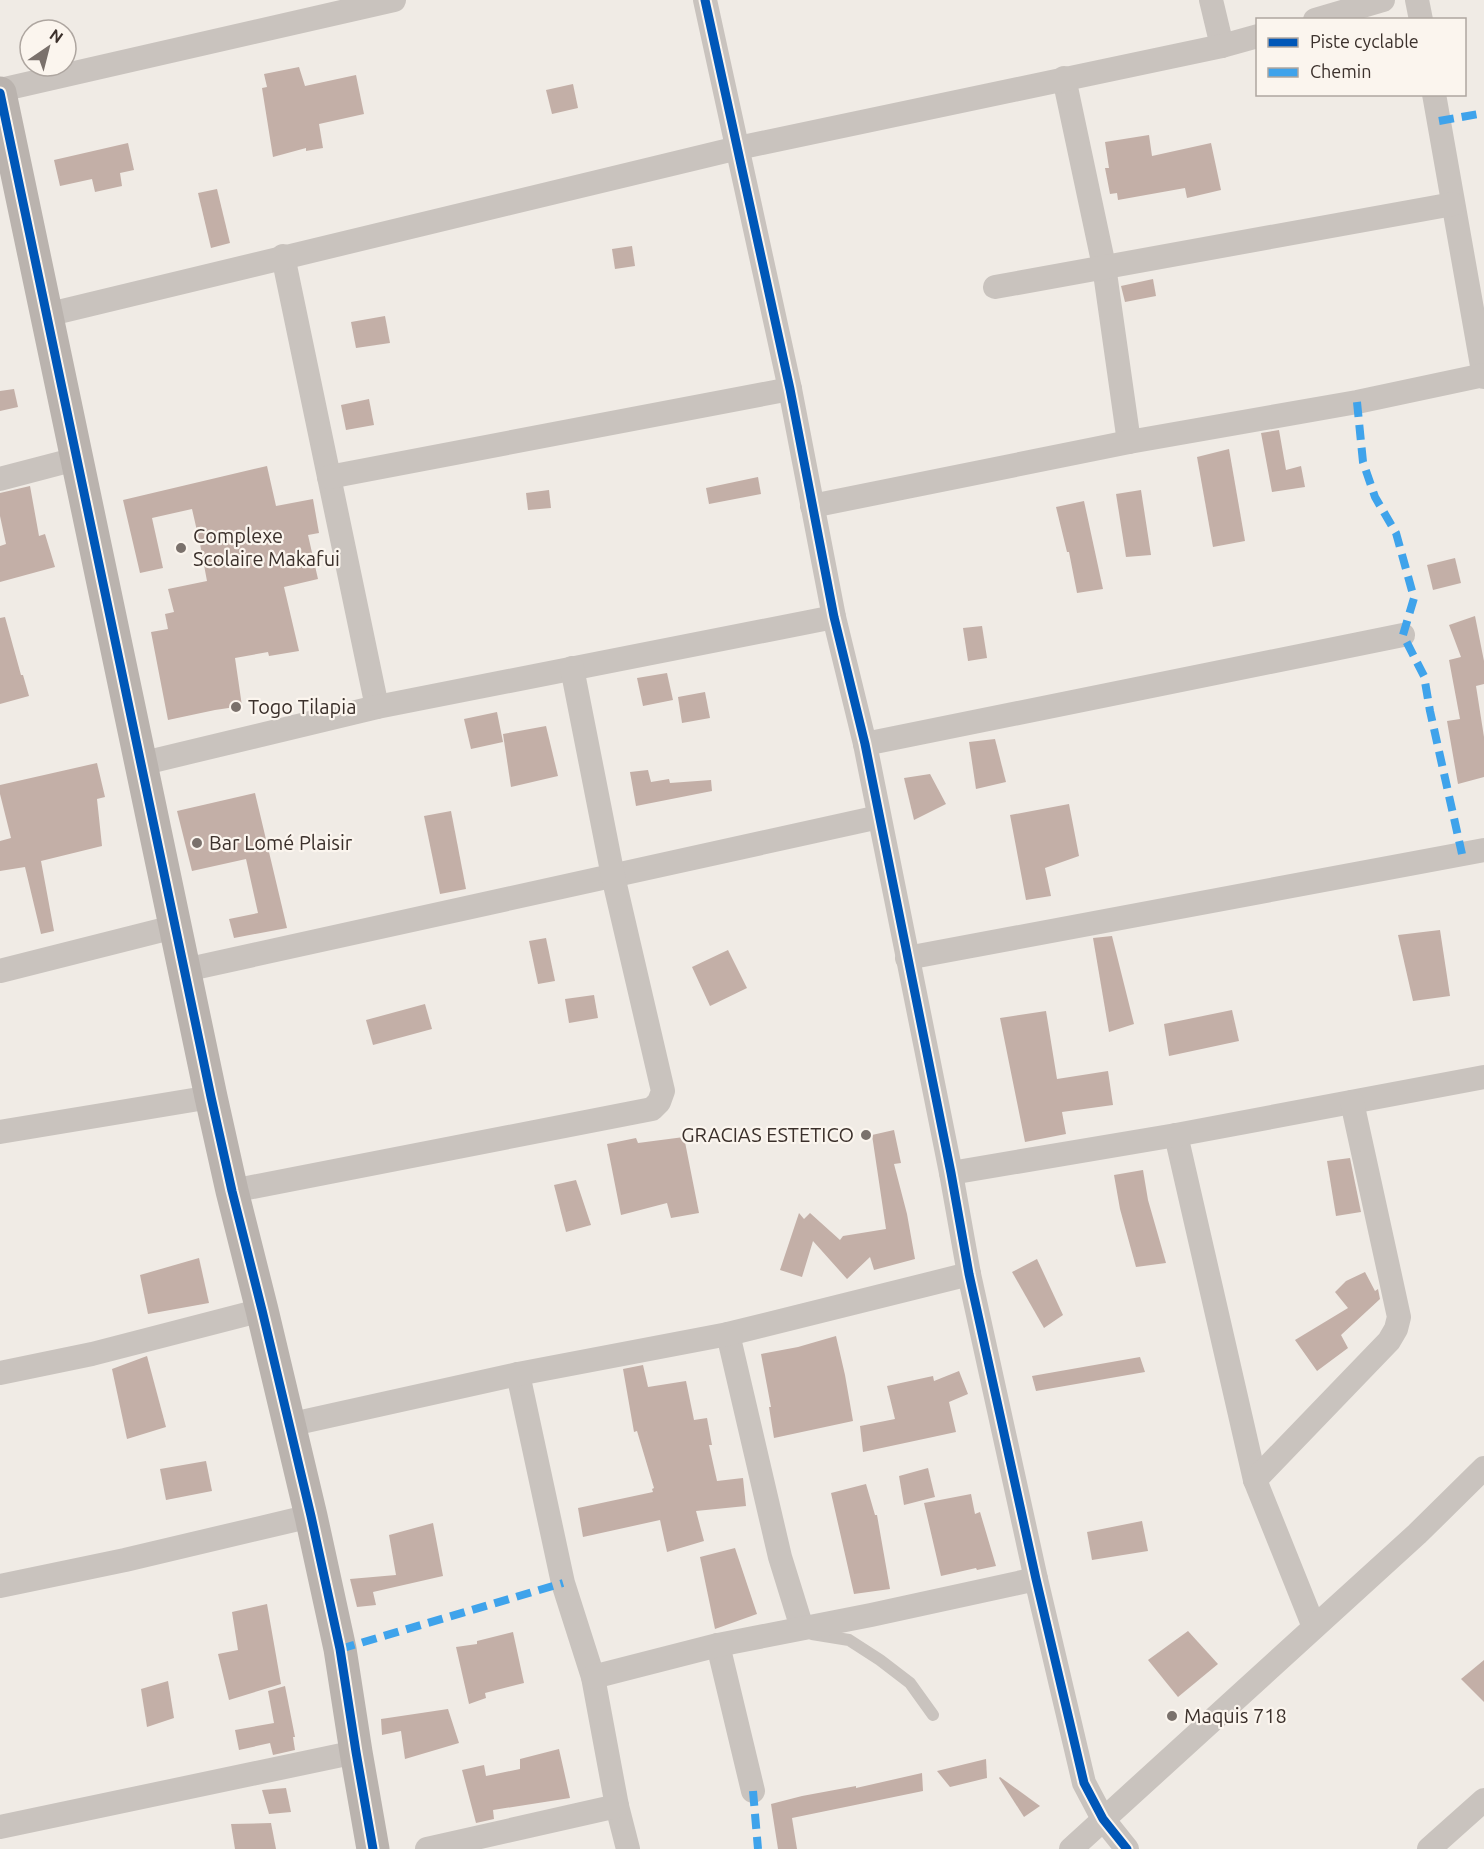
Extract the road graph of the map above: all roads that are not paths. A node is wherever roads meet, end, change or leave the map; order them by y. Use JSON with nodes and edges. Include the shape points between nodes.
{"nodes":[{"id":1,"x":394,"y":0,"type":"edge"},
{"id":2,"x":705,"y":0,"type":"edge"},
{"id":3,"x":1211,"y":0,"type":"edge"},
{"id":4,"x":1383,"y":0,"type":"edge"},
{"id":5,"x":1417,"y":0,"type":"edge"},
{"id":6,"x":1323,"y":18,"type":"edge"},
{"id":7,"x":1421,"y":18,"type":"edge"},
{"id":8,"x":1256,"y":36,"type":"edge"},
{"id":9,"x":1222,"y":46,"type":"junction"},
{"id":10,"x":1064,"y":78,"type":"junction"},
{"id":11,"x":0,"y":91,"type":"edge"},
{"id":12,"x":1434,"y":96,"type":"edge"},
{"id":13,"x":738,"y":148,"type":"junction"},
{"id":14,"x":1454,"y":204,"type":"junction"},
{"id":15,"x":283,"y":256,"type":"junction"},
{"id":16,"x":1104,"y":266,"type":"junction"},
{"id":17,"x":994,"y":287,"type":"dead end"},
{"id":18,"x":46,"y":315,"type":"junction"},
{"id":19,"x":1484,"y":376,"type":"edge"},
{"id":20,"x":790,"y":389,"type":"junction"},
{"id":21,"x":1129,"y":442,"type":"junction"},
{"id":22,"x":76,"y":459,"type":"junction"},
{"id":23,"x":329,"y":477,"type":"junction"},
{"id":24,"x":0,"y":478,"type":"edge"},
{"id":25,"x":812,"y":506,"type":"junction"},
{"id":26,"x":834,"y":617,"type":"junction"},
{"id":27,"x":1403,"y":635,"type":"dead end"},
{"id":28,"x":572,"y":668,"type":"junction"},
{"id":29,"x":376,"y":707,"type":"junction"},
{"id":30,"x":865,"y":744,"type":"junction"},
{"id":31,"x":140,"y":764,"type":"junction"},
{"id":32,"x":879,"y":817,"type":"junction"},
{"id":33,"x":1484,"y":850,"type":"edge"},
{"id":34,"x":612,"y":876,"type":"junction"},
{"id":35,"x":174,"y":927,"type":"junction"},
{"id":36,"x":907,"y":958,"type":"junction"},
{"id":37,"x":185,"y":970,"type":"junction"},
{"id":38,"x":0,"y":971,"type":"edge"},
{"id":39,"x":1484,"y":1077,"type":"edge"},
{"id":40,"x":211,"y":1097,"type":"junction"},
{"id":41,"x":1352,"y":1102,"type":"junction"},
{"id":42,"x":0,"y":1132,"type":"edge"},
{"id":43,"x":1176,"y":1135,"type":"junction"},
{"id":44,"x":951,"y":1173,"type":"junction"},
{"id":45,"x":232,"y":1191,"type":"junction"},
{"id":46,"x":969,"y":1274,"type":"junction"},
{"id":47,"x":262,"y":1310,"type":"junction"},
{"id":48,"x":728,"y":1334,"type":"junction"},
{"id":49,"x":0,"y":1373,"type":"edge"},
{"id":50,"x":519,"y":1374,"type":"junction"},
{"id":51,"x":288,"y":1425,"type":"junction"},
{"id":52,"x":1484,"y":1468,"type":"edge"},
{"id":53,"x":1255,"y":1480,"type":"junction"},
{"id":54,"x":311,"y":1516,"type":"junction"},
{"id":55,"x":1036,"y":1580,"type":"junction"},
{"id":56,"x":0,"y":1586,"type":"edge"},
{"id":57,"x":1314,"y":1627,"type":"junction"},
{"id":58,"x":797,"y":1629,"type":"junction"},
{"id":59,"x":718,"y":1645,"type":"junction"},
{"id":60,"x":593,"y":1677,"type":"junction"},
{"id":61,"x":933,"y":1715,"type":"dead end"},
{"id":62,"x":356,"y":1752,"type":"junction"},
{"id":63,"x":753,"y":1791,"type":"dead end"},
{"id":64,"x":1484,"y":1800,"type":"edge"},
{"id":65,"x":618,"y":1806,"type":"junction"},
{"id":66,"x":1103,"y":1819,"type":"junction"},
{"id":67,"x":0,"y":1826,"type":"edge"},
{"id":68,"x":373,"y":1849,"type":"edge"},
{"id":69,"x":427,"y":1849,"type":"edge"},
{"id":70,"x":628,"y":1849,"type":"edge"},
{"id":71,"x":1071,"y":1849,"type":"edge"},
{"id":72,"x":1127,"y":1849,"type":"edge"},
{"id":73,"x":1429,"y":1849,"type":"edge"}],
"edges":[{"from":1,"to":11,"type":"street"},
{"from":2,"to":13,"type":"street"},
{"from":3,"to":9,"type":"street"},
{"from":4,"to":6,"type":"street"},
{"from":5,"to":7,"type":"street"},
{"from":8,"to":9,"type":"street"},
{"from":9,"to":10,"type":"street"},
{"from":10,"to":13,"type":"street"},
{"from":10,"to":16,"type":"street"},
{"from":11,"to":18,"type":"street"},
{"from":12,"to":14,"type":"street"},
{"from":13,"to":15,"type":"street"},
{"from":13,"to":20,"type":"street"},
{"from":14,"to":16,"type":"street"},
{"from":14,"to":19,"type":"street"},
{"from":15,"to":18,"type":"street"},
{"from":15,"to":23,"type":"street"},
{"from":16,"to":17,"type":"street"},
{"from":16,"to":21,"type":"street"},
{"from":18,"to":22,"type":"street"},
{"from":19,"to":21,"type":"street"},
{"from":20,"to":23,"type":"street"},
{"from":20,"to":25,"type":"street"},
{"from":21,"to":25,"type":"street"},
{"from":22,"to":24,"type":"street"},
{"from":22,"to":31,"type":"street"},
{"from":23,"to":29,"type":"street"},
{"from":25,"to":26,"type":"street"},
{"from":26,"to":28,"type":"street"},
{"from":26,"to":30,"type":"street"},
{"from":27,"to":30,"type":"street"},
{"from":28,"to":29,"type":"street"},
{"from":28,"to":34,"type":"street"},
{"from":29,"to":31,"type":"street"},
{"from":30,"to":32,"type":"street"},
{"from":31,"to":35,"type":"street"},
{"from":32,"to":34,"type":"street"},
{"from":32,"to":36,"type":"street"},
{"from":33,"to":36,"type":"street"},
{"from":34,"to":37,"type":"street"},
{"from":34,"to":45,"type":"street","via":[[663,1091],[652,1109]]},
{"from":35,"to":37,"type":"street"},
{"from":35,"to":38,"type":"street"},
{"from":36,"to":44,"type":"street"},
{"from":37,"to":40,"type":"street"},
{"from":39,"to":41,"type":"street"},
{"from":40,"to":42,"type":"street"},
{"from":40,"to":45,"type":"street"},
{"from":41,"to":43,"type":"street"},
{"from":41,"to":53,"type":"street","via":[[1399,1317],[1396,1329],[1389,1341]]},
{"from":43,"to":44,"type":"street"},
{"from":43,"to":53,"type":"street"},
{"from":44,"to":46,"type":"street"},
{"from":45,"to":47,"type":"street"},
{"from":46,"to":48,"type":"street"},
{"from":46,"to":55,"type":"street"},
{"from":47,"to":49,"type":"street","via":[[92,1354]]},
{"from":47,"to":51,"type":"street"},
{"from":48,"to":50,"type":"street"},
{"from":48,"to":58,"type":"street"},
{"from":50,"to":51,"type":"street"},
{"from":50,"to":60,"type":"street","via":[[563,1583]]},
{"from":51,"to":54,"type":"street"},
{"from":52,"to":57,"type":"street"},
{"from":53,"to":57,"type":"street"},
{"from":54,"to":56,"type":"street"},
{"from":54,"to":62,"type":"street","via":[[340,1649]]},
{"from":55,"to":58,"type":"street"},
{"from":55,"to":66,"type":"street","via":[[1084,1783]]},
{"from":57,"to":66,"type":"street"},
{"from":58,"to":59,"type":"street"},
{"from":58,"to":61,"type":"lane","via":[[849,1640],[909,1683]]},
{"from":59,"to":60,"type":"street"},
{"from":59,"to":63,"type":"street"},
{"from":60,"to":65,"type":"street"},
{"from":62,"to":67,"type":"street"},
{"from":62,"to":68,"type":"street"},
{"from":64,"to":73,"type":"street"},
{"from":65,"to":69,"type":"street"},
{"from":65,"to":70,"type":"street"},
{"from":66,"to":71,"type":"street"},
{"from":66,"to":72,"type":"street"}]}
